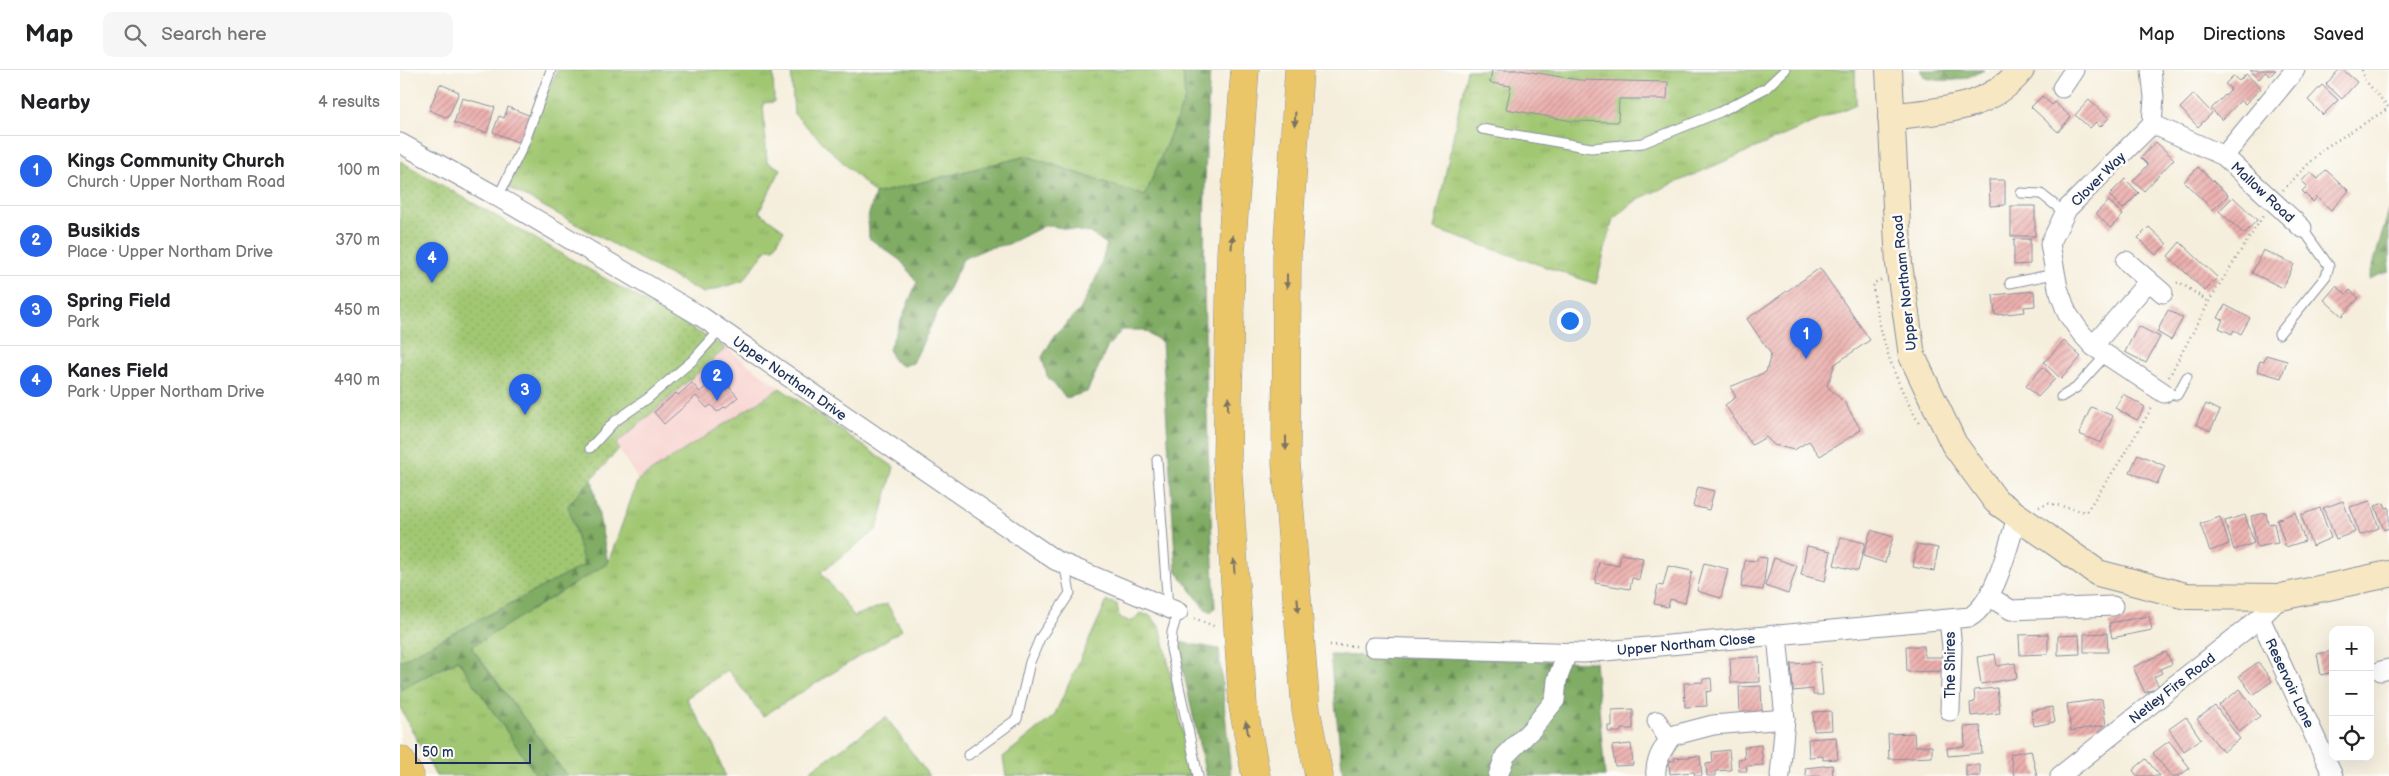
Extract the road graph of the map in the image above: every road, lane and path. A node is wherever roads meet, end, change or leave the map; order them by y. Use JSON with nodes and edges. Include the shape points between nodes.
{"nodes":[{"id":1,"x":551,"y":70,"type":"edge"},
{"id":2,"x":1245,"y":70,"type":"edge"},
{"id":3,"x":1299,"y":70,"type":"edge"},
{"id":4,"x":1785,"y":70,"type":"edge"},
{"id":5,"x":1889,"y":70,"type":"edge"},
{"id":6,"x":2021,"y":70,"type":"edge"},
{"id":7,"x":2074,"y":70,"type":"edge"},
{"id":8,"x":2151,"y":70,"type":"edge"},
{"id":9,"x":2295,"y":70,"type":"edge"},
{"id":10,"x":2362,"y":70,"type":"edge"},
{"id":11,"x":2062,"y":88,"type":"dead end"},
{"id":12,"x":2389,"y":108,"type":"edge"},
{"id":13,"x":1890,"y":117,"type":"junction"},
{"id":14,"x":2152,"y":124,"type":"junction"},
{"id":15,"x":1482,"y":129,"type":"dead end"},
{"id":16,"x":400,"y":143,"type":"edge"},
{"id":17,"x":2224,"y":156,"type":"junction"},
{"id":18,"x":2021,"y":193,"type":"dead end"},
{"id":19,"x":498,"y":197,"type":"junction"},
{"id":20,"x":2273,"y":201,"type":"junction"},
{"id":21,"x":2065,"y":213,"type":"junction"},
{"id":22,"x":2302,"y":228,"type":"joint"},
{"id":23,"x":2126,"y":261,"type":"dead end"},
{"id":24,"x":2054,"y":274,"type":"junction"},
{"id":25,"x":1901,"y":277,"type":"junction"},
{"id":26,"x":2148,"y":282,"type":"junction"},
{"id":27,"x":2010,"y":283,"type":"dead end"},
{"id":28,"x":2163,"y":293,"type":"joint"},
{"id":29,"x":2209,"y":302,"type":"junction"},
{"id":30,"x":720,"y":330,"type":"junction"},
{"id":31,"x":2280,"y":334,"type":"dead end"},
{"id":32,"x":2099,"y":351,"type":"junction"},
{"id":33,"x":2187,"y":377,"type":"dead end"},
{"id":34,"x":2163,"y":392,"type":"junction"},
{"id":35,"x":2061,"y":397,"type":"dead end"},
{"id":36,"x":1922,"y":429,"type":"dead end"},
{"id":37,"x":590,"y":448,"type":"dead end"},
{"id":38,"x":1158,"y":460,"type":"dead end"},
{"id":39,"x":2017,"y":517,"type":"junction"},
{"id":40,"x":1064,"y":564,"type":"junction"},
{"id":41,"x":2389,"y":574,"type":"edge"},
{"id":42,"x":1990,"y":597,"type":"junction"},
{"id":43,"x":2281,"y":597,"type":"junction"},
{"id":44,"x":2113,"y":606,"type":"dead end"},
{"id":45,"x":1173,"y":610,"type":"junction"},
{"id":46,"x":2260,"y":618,"type":"junction"},
{"id":47,"x":1949,"y":620,"type":"junction"},
{"id":48,"x":1218,"y":628,"type":"dead end"},
{"id":49,"x":1777,"y":635,"type":"junction"},
{"id":50,"x":1330,"y":645,"type":"dead end"},
{"id":51,"x":1373,"y":647,"type":"joint"},
{"id":52,"x":1567,"y":653,"type":"junction"},
{"id":53,"x":1950,"y":711,"type":"dead end"},
{"id":54,"x":1785,"y":719,"type":"junction"},
{"id":55,"x":1657,"y":721,"type":"dead end"},
{"id":56,"x":1668,"y":740,"type":"junction"},
{"id":57,"x":968,"y":755,"type":"dead end"},
{"id":58,"x":400,"y":760,"type":"edge"},
{"id":59,"x":1656,"y":772,"type":"edge"},
{"id":60,"x":410,"y":776,"type":"edge"},
{"id":61,"x":1198,"y":776,"type":"edge"},
{"id":62,"x":1256,"y":776,"type":"edge"},
{"id":63,"x":1319,"y":776,"type":"edge"},
{"id":64,"x":1498,"y":776,"type":"edge"},
{"id":65,"x":1780,"y":776,"type":"edge"},
{"id":66,"x":2060,"y":776,"type":"edge"},
{"id":67,"x":2333,"y":776,"type":"edge"}],
"edges":[{"from":1,"to":19,"type":"lane","via":[[523,146]]},
{"from":62,"to":2,"type":"main road","one_way":true,"via":[[1243,706],[1227,459],[1231,253]]},
{"from":3,"to":63,"type":"main road","one_way":true,"via":[[1288,256],[1286,464],[1306,710]]},
{"from":4,"to":15,"type":"lane","via":[[1766,88],[1735,104],[1643,143],[1591,148]]},
{"from":5,"to":13,"type":"main road","name":"Upper Northam Road"},
{"from":6,"to":13,"type":"main road","via":[[1992,96],[1970,105]]},
{"from":7,"to":11,"type":"street"},
{"from":8,"to":14,"type":"street"},
{"from":9,"to":17,"type":"street","name":"Mallow Road"},
{"from":10,"to":12,"type":"path","via":[[2364,79]]},
{"from":12,"to":20,"type":"path","via":[[2323,149]]},
{"from":13,"to":25,"type":"main road","name":"Upper Northam Road"},
{"from":14,"to":17,"type":"street","name":"Mallow Road"},
{"from":14,"to":21,"type":"street","name":"Clover Way"},
{"from":16,"to":19,"type":"street","name":"Upper Northam Drive"},
{"from":17,"to":20,"type":"street","name":"Mallow Road"},
{"from":18,"to":21,"type":"lane","via":[[2041,194]]},
{"from":19,"to":30,"type":"street","name":"Upper Northam Drive"},
{"from":20,"to":22,"type":"street","name":"Mallow Road"},
{"from":20,"to":29,"type":"path"},
{"from":21,"to":24,"type":"street","name":"Clover Way","via":[[2050,244]]},
{"from":22,"to":31,"type":"lane","via":[[2329,266],[2326,276]]},
{"from":23,"to":26,"type":"street"},
{"from":24,"to":27,"type":"lane"},
{"from":24,"to":32,"type":"street","name":"Clover Way","via":[[2067,314]]},
{"from":25,"to":36,"type":"path","via":[[1878,280],[1873,289],[1886,351]]},
{"from":25,"to":39,"type":"main road","name":"Upper Northam Road","via":[[1912,356],[1950,435],[1996,501]]},
{"from":26,"to":28,"type":"street"},
{"from":26,"to":32,"type":"street"},
{"from":28,"to":29,"type":"path","via":[[2178,282]]},
{"from":29,"to":34,"type":"path"},
{"from":30,"to":37,"type":"lane","via":[[692,361],[614,422]]},
{"from":30,"to":40,"type":"street","name":"Upper Northam Drive"},
{"from":32,"to":34,"type":"street","name":"Clover Way"},
{"from":32,"to":35,"type":"lane","via":[[2076,388]]},
{"from":33,"to":34,"type":"lane","via":[[2177,395]]},
{"from":34,"to":39,"type":"path","via":[[2086,512],[2049,503]]},
{"from":38,"to":45,"type":"lane"},
{"from":39,"to":42,"type":"street","name":"Upper Northam Close"},
{"from":39,"to":43,"type":"main road","name":"Upper Northam Road","via":[[2098,573],[2186,596]]},
{"from":40,"to":45,"type":"street","name":"Upper Northam Drive"},
{"from":40,"to":57,"type":"lane","via":[[1070,593],[1040,638],[1030,662],[1017,719]]},
{"from":41,"to":43,"type":"main road","name":"Upper Northam Road"},
{"from":42,"to":44,"type":"street","via":[[2011,610]]},
{"from":42,"to":47,"type":"street","name":"Upper Northam Close","via":[[1979,612],[1970,617]]},
{"from":43,"to":46,"type":"street","name":"Netley Firs Road"},
{"from":45,"to":48,"type":"path"},
{"from":45,"to":61,"type":"lane","via":[[1171,649]]},
{"from":46,"to":66,"type":"street","name":"Netley Firs Road"},
{"from":46,"to":67,"type":"street","name":"Reservoir Lane"},
{"from":47,"to":49,"type":"street","name":"Upper Northam Close"},
{"from":47,"to":53,"type":"street","name":"The Shires","via":[[1952,647]]},
{"from":49,"to":52,"type":"street","name":"Upper Northam Close"},
{"from":49,"to":54,"type":"street"},
{"from":50,"to":51,"type":"path"},
{"from":51,"to":52,"type":"street","name":"Upper Northam Close"},
{"from":52,"to":64,"type":"street","via":[[1557,680],[1555,700],[1505,756]]},
{"from":54,"to":56,"type":"street","via":[[1713,725],[1671,736]]},
{"from":54,"to":65,"type":"street"},
{"from":55,"to":56,"type":"street"},
{"from":56,"to":59,"type":"street"},
{"from":58,"to":60,"type":"main road"}]}
